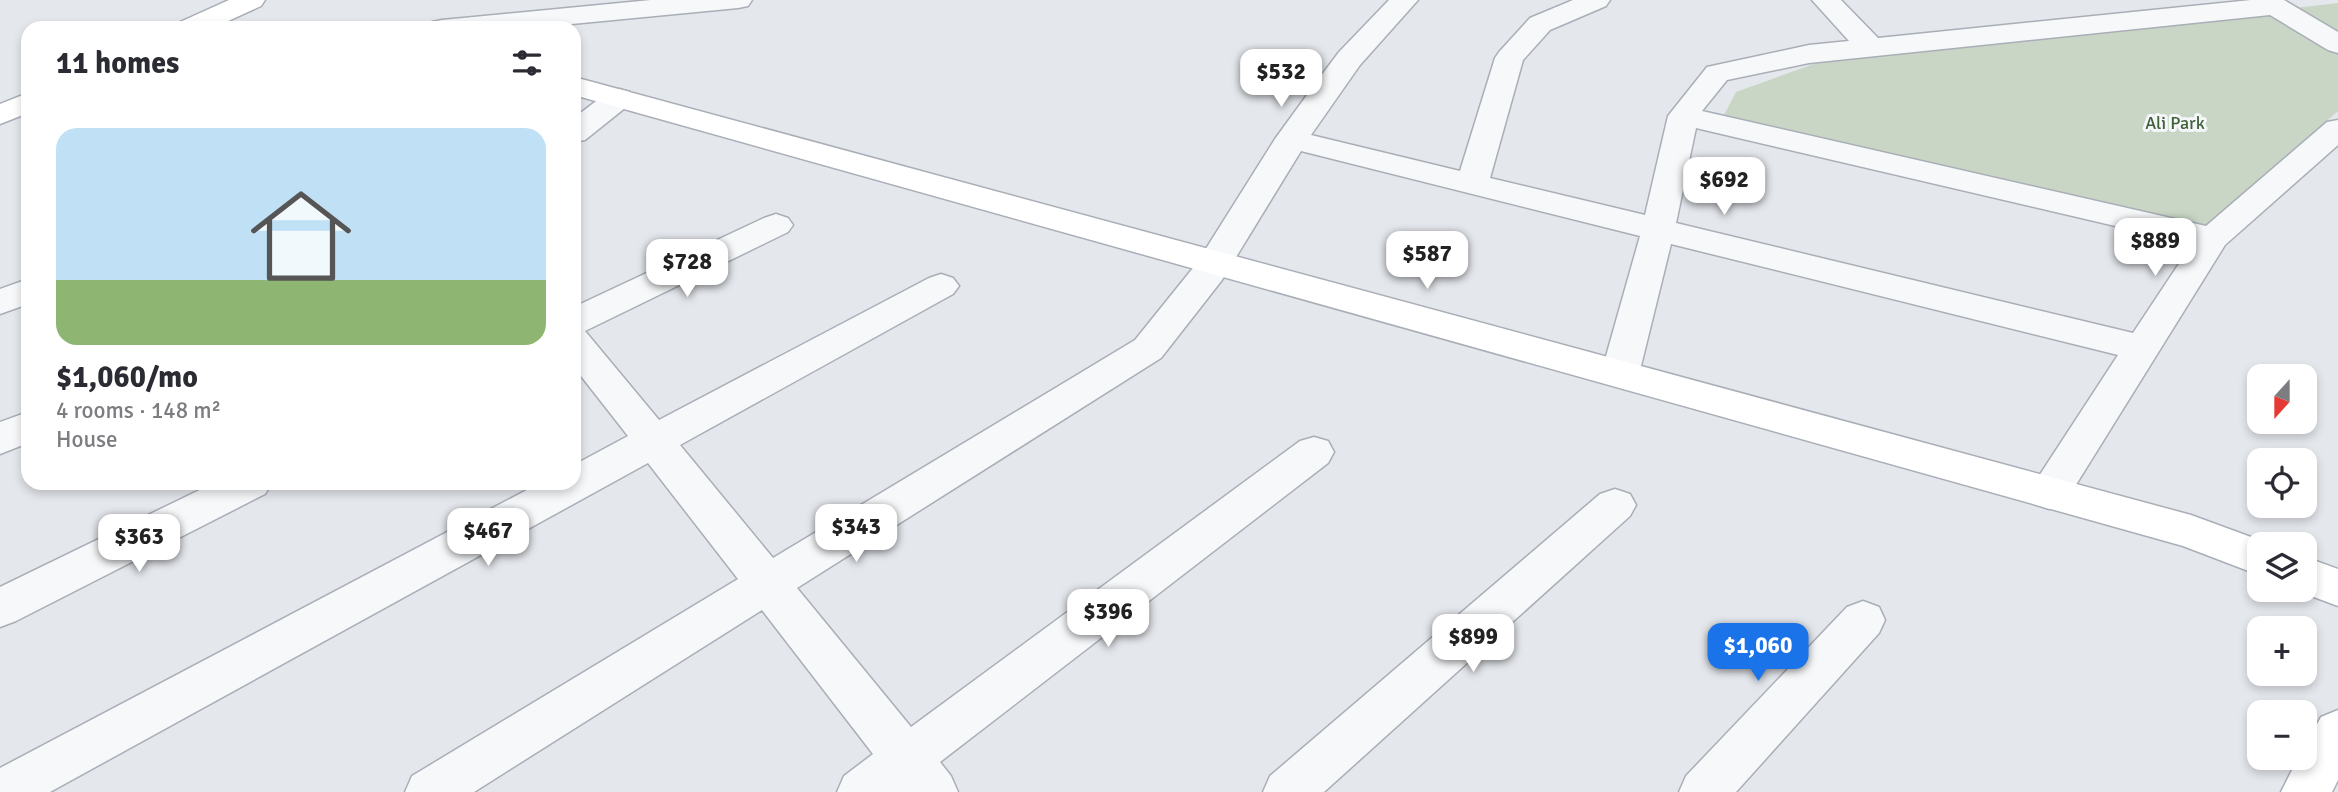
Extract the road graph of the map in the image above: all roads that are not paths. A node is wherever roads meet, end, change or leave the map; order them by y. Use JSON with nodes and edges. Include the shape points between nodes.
{"nodes":[{"id":1,"x":251,"y":0,"type":"edge"},
{"id":2,"x":738,"y":0,"type":"edge"},
{"id":3,"x":1404,"y":0,"type":"edge"},
{"id":4,"x":1596,"y":0,"type":"edge"},
{"id":5,"x":1826,"y":0,"type":"edge"},
{"id":6,"x":2269,"y":3,"type":"edge"},
{"id":7,"x":205,"y":21,"type":"edge"},
{"id":8,"x":516,"y":21,"type":"edge"},
{"id":9,"x":2338,"y":44,"type":"edge"},
{"id":10,"x":1871,"y":48,"type":"junction"},
{"id":11,"x":581,"y":88,"type":"edge"},
{"id":12,"x":619,"y":98,"type":"junction"},
{"id":13,"x":21,"y":105,"type":"edge"},
{"id":14,"x":0,"y":115,"type":"edge"},
{"id":15,"x":1683,"y":116,"type":"junction"},
{"id":16,"x":581,"y":128,"type":"edge"},
{"id":17,"x":2338,"y":129,"type":"edge"},
{"id":18,"x":1291,"y":139,"type":"junction"},
{"id":19,"x":1472,"y":184,"type":"junction"},
{"id":20,"x":776,"y":225,"type":"dead end"},
{"id":21,"x":1658,"y":230,"type":"junction"},
{"id":22,"x":2213,"y":238,"type":"junction"},
{"id":23,"x":1216,"y":262,"type":"junction"},
{"id":24,"x":942,"y":286,"type":"dead end"},
{"id":25,"x":21,"y":294,"type":"edge"},
{"id":26,"x":0,"y":302,"type":"edge"},
{"id":27,"x":581,"y":320,"type":"edge"},
{"id":28,"x":2144,"y":349,"type":"junction"},
{"id":29,"x":581,"y":350,"type":"edge"},
{"id":30,"x":1620,"y":374,"type":"junction"},
{"id":31,"x":21,"y":429,"type":"edge"},
{"id":32,"x":0,"y":439,"type":"edge"},
{"id":33,"x":655,"y":442,"type":"junction"},
{"id":34,"x":1314,"y":452,"type":"dead end"},
{"id":35,"x":581,"y":482,"type":"edge"},
{"id":36,"x":237,"y":490,"type":"edge"},
{"id":37,"x":566,"y":490,"type":"edge"},
{"id":38,"x":2049,"y":493,"type":"junction"},
{"id":39,"x":1615,"y":505,"type":"dead end"},
{"id":40,"x":2247,"y":553,"type":"edge"},
{"id":41,"x":2317,"y":580,"type":"edge"},
{"id":42,"x":766,"y":582,"type":"junction"},
{"id":43,"x":2338,"y":588,"type":"edge"},
{"id":44,"x":0,"y":608,"type":"edge"},
{"id":45,"x":1863,"y":620,"type":"dead end"},
{"id":46,"x":2338,"y":732,"type":"edge"},
{"id":47,"x":920,"y":775,"type":"edge"},
{"id":48,"x":4,"y":792,"type":"edge"},
{"id":49,"x":430,"y":792,"type":"edge"},
{"id":50,"x":862,"y":792,"type":"edge"},
{"id":51,"x":1288,"y":792,"type":"edge"},
{"id":52,"x":1704,"y":792,"type":"edge"},
{"id":53,"x":2306,"y":792,"type":"edge"}],
"edges":[{"from":1,"to":7,"type":"street"},
{"from":2,"to":8,"type":"street"},
{"from":3,"to":18,"type":"street","via":[[1377,24]]},
{"from":4,"to":19,"type":"street","via":[[1540,24],[1509,58]]},
{"from":5,"to":10,"type":"street"},
{"from":6,"to":9,"type":"street"},
{"from":6,"to":10,"type":"street"},
{"from":10,"to":15,"type":"street","via":[[1809,54],[1717,73]]},
{"from":11,"to":12,"type":"street"},
{"from":12,"to":16,"type":"street"},
{"from":12,"to":23,"type":"street"},
{"from":13,"to":14,"type":"street"},
{"from":15,"to":21,"type":"street"},
{"from":15,"to":22,"type":"street"},
{"from":17,"to":22,"type":"street"},
{"from":18,"to":19,"type":"street"},
{"from":18,"to":23,"type":"street"},
{"from":19,"to":21,"type":"street"},
{"from":20,"to":27,"type":"street"},
{"from":21,"to":28,"type":"street"},
{"from":21,"to":30,"type":"street"},
{"from":22,"to":28,"type":"street"},
{"from":23,"to":30,"type":"street"},
{"from":23,"to":42,"type":"street","via":[[1148,349]]},
{"from":24,"to":33,"type":"street"},
{"from":25,"to":26,"type":"street"},
{"from":28,"to":38,"type":"street"},
{"from":29,"to":33,"type":"street"},
{"from":30,"to":38,"type":"street"},
{"from":31,"to":32,"type":"street"},
{"from":33,"to":35,"type":"street"},
{"from":33,"to":42,"type":"street"},
{"from":34,"to":47,"type":"street"},
{"from":36,"to":44,"type":"street"},
{"from":37,"to":48,"type":"street"},
{"from":38,"to":40,"type":"street","via":[[2191,532]]},
{"from":39,"to":51,"type":"street"},
{"from":41,"to":43,"type":"street"},
{"from":42,"to":47,"type":"street"},
{"from":42,"to":49,"type":"street"},
{"from":45,"to":52,"type":"street"},
{"from":46,"to":53,"type":"street"},
{"from":47,"to":50,"type":"street"}]}
